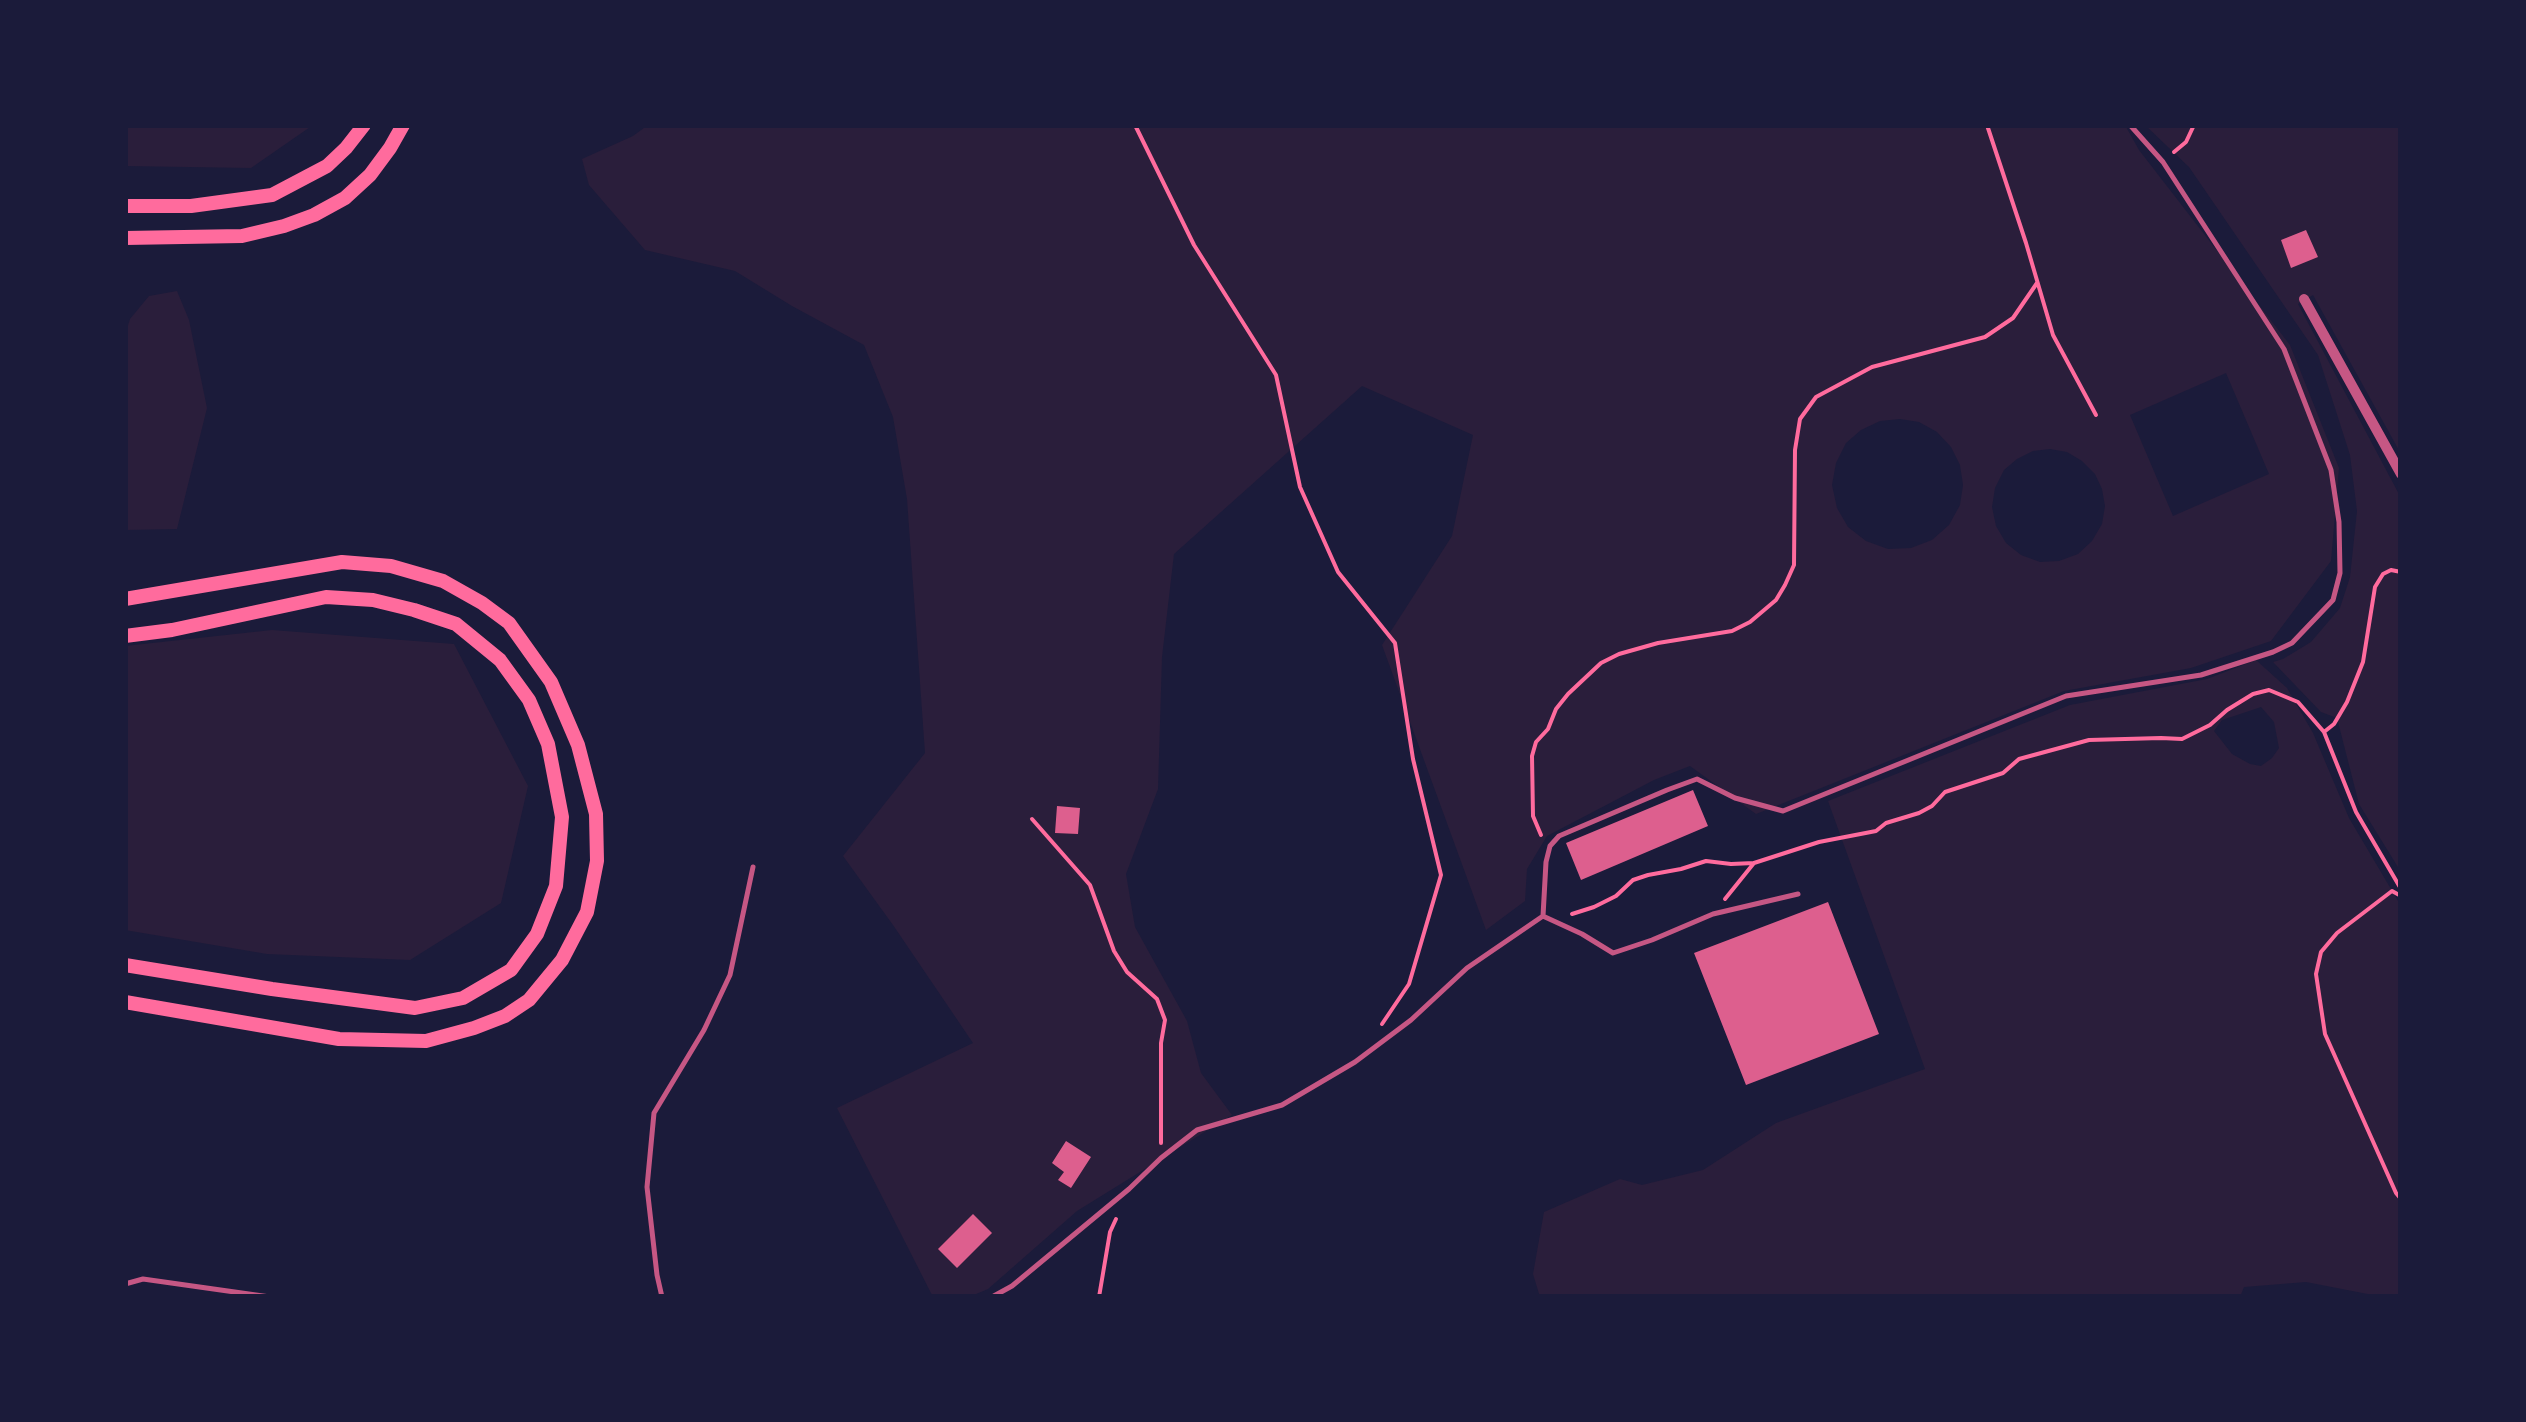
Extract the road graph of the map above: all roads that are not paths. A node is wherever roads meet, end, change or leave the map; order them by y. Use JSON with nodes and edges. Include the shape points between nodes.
{"nodes":[{"id":1,"x":364,"y":125,"type":"edge"},
{"id":2,"x":402,"y":125,"type":"edge"},
{"id":3,"x":2130,"y":125,"type":"edge"},
{"id":4,"x":125,"y":206,"type":"edge"},
{"id":5,"x":125,"y":238,"type":"edge"},
{"id":6,"x":2304,"y":299,"type":"dead end"},
{"id":7,"x":2401,"y":474,"type":"edge"},
{"id":8,"x":125,"y":599,"type":"edge"},
{"id":9,"x":125,"y":636,"type":"edge"},
{"id":10,"x":753,"y":867,"type":"dead end"},
{"id":11,"x":1798,"y":894,"type":"dead end"},
{"id":12,"x":1544,"y":916,"type":"junction"},
{"id":13,"x":125,"y":965,"type":"edge"},
{"id":14,"x":125,"y":1002,"type":"edge"},
{"id":15,"x":125,"y":1284,"type":"edge"},
{"id":16,"x":270,"y":1297,"type":"edge"},
{"id":17,"x":662,"y":1297,"type":"edge"},
{"id":18,"x":992,"y":1297,"type":"edge"}],
"edges":[{"from":1,"to":4,"type":"main road","via":[[327,166],[272,195]]},
{"from":2,"to":5,"type":"main road","via":[[370,175],[314,215],[242,236]]},
{"from":3,"to":12,"type":"lane","via":[[2163,162],[2284,349],[2331,470],[2340,574],[2333,600],[2292,643],[2273,652],[2201,675],[2066,696],[1782,811],[1697,779],[1559,836],[1546,862]]},
{"from":6,"to":7,"type":"street"},
{"from":8,"to":14,"type":"main road","via":[[342,562],[391,566],[443,581],[509,624],[551,682],[578,745],[596,814],[597,861],[587,912],[562,960],[529,1000],[474,1028],[426,1041],[339,1038]]},
{"from":9,"to":13,"type":"main road","via":[[326,597],[373,600],[456,624],[500,660],[528,700],[548,744],[562,817],[556,886],[537,934],[510,970],[463,998],[415,1008]]},
{"from":10,"to":17,"type":"lane","via":[[730,975],[654,1113],[647,1187]]},
{"from":11,"to":12,"type":"lane","via":[[1713,914],[1613,952]]},
{"from":12,"to":18,"type":"lane","via":[[1467,968],[1355,1062],[1282,1105],[1197,1130]]},
{"from":15,"to":16,"type":"lane","via":[[144,1279]]}]}
